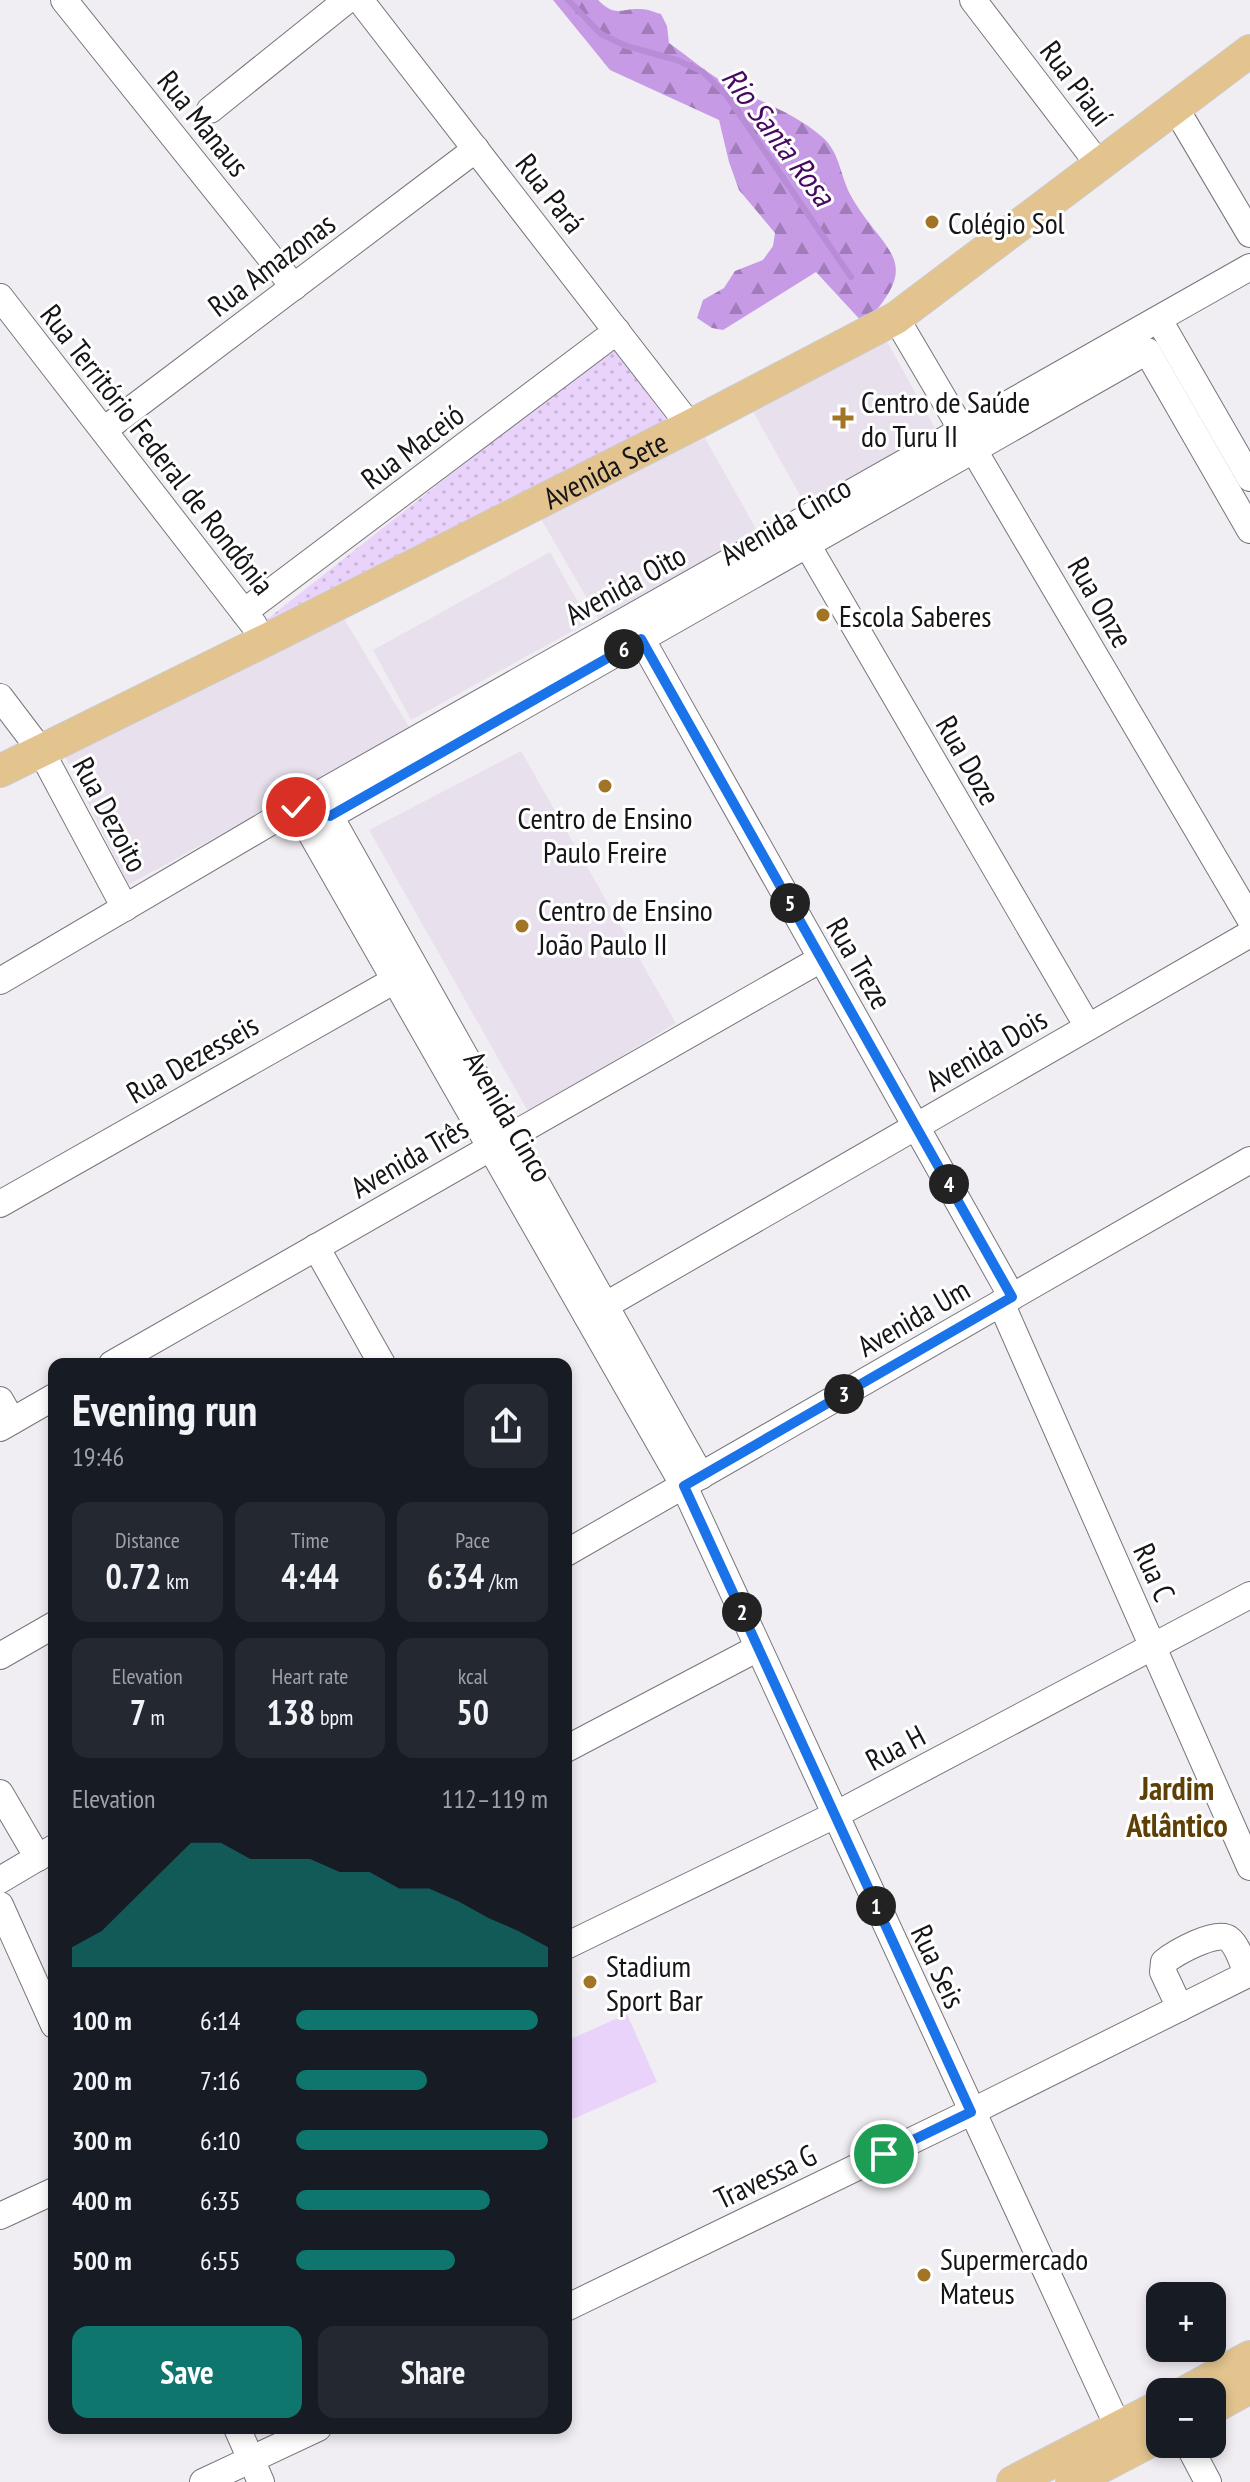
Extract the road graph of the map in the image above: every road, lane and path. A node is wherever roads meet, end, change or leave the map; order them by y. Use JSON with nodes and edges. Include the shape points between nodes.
{"nodes":[{"id":1,"x":64,"y":0,"type":"edge"},
{"id":2,"x":347,"y":0,"type":"edge"},
{"id":3,"x":360,"y":0,"type":"edge"},
{"id":4,"x":973,"y":0,"type":"edge"},
{"id":5,"x":1250,"y":51,"type":"edge"},
{"id":6,"x":1250,"y":63,"type":"edge"},
{"id":7,"x":1176,"y":109,"type":"junction"},
{"id":8,"x":210,"y":110,"type":"dead end"},
{"id":9,"x":476,"y":149,"type":"junction"},
{"id":10,"x":1100,"y":166,"type":"junction"},
{"id":11,"x":1250,"y":234,"type":"edge"},
{"id":12,"x":1250,"y":267,"type":"edge"},
{"id":13,"x":294,"y":287,"type":"junction"},
{"id":14,"x":0,"y":297,"type":"edge"},
{"id":15,"x":896,"y":318,"type":"junction"},
{"id":16,"x":1159,"y":320,"type":"junction"},
{"id":17,"x":617,"y":331,"type":"junction"},
{"id":18,"x":1147,"y":351,"type":"junction"},
{"id":19,"x":690,"y":426,"type":"junction"},
{"id":20,"x":104,"y":430,"type":"junction"},
{"id":21,"x":969,"y":440,"type":"junction"},
{"id":22,"x":1250,"y":478,"type":"edge"},
{"id":23,"x":1241,"y":494,"type":"edge"},
{"id":24,"x":1250,"y":530,"type":"edge"},
{"id":25,"x":801,"y":535,"type":"junction"},
{"id":26,"x":244,"y":612,"type":"junction"},
{"id":27,"x":635,"y":629,"type":"junction"},
{"id":28,"x":266,"y":640,"type":"junction"},
{"id":29,"x":0,"y":697,"type":"edge"},
{"id":30,"x":41,"y":751,"type":"junction"},
{"id":31,"x":0,"y":771,"type":"edge"},
{"id":32,"x":296,"y":807,"type":"junction"},
{"id":33,"x":330,"y":816,"type":"junction"},
{"id":34,"x":125,"y":908,"type":"junction"},
{"id":35,"x":1250,"y":919,"type":"edge"},
{"id":36,"x":1250,"y":934,"type":"edge"},
{"id":37,"x":821,"y":959,"type":"junction"},
{"id":38,"x":405,"y":974,"type":"junction"},
{"id":39,"x":0,"y":981,"type":"edge"},
{"id":40,"x":1088,"y":1027,"type":"junction"},
{"id":41,"x":917,"y":1126,"type":"junction"},
{"id":42,"x":500,"y":1142,"type":"junction"},
{"id":43,"x":1250,"y":1160,"type":"edge"},
{"id":44,"x":0,"y":1204,"type":"edge"},
{"id":45,"x":316,"y":1247,"type":"junction"},
{"id":46,"x":1006,"y":1300,"type":"junction"},
{"id":47,"x":596,"y":1311,"type":"junction"},
{"id":48,"x":122,"y":1358,"type":"edge"},
{"id":49,"x":379,"y":1358,"type":"edge"},
{"id":50,"x":48,"y":1399,"type":"edge"},
{"id":51,"x":4,"y":1416,"type":"edge"},
{"id":52,"x":693,"y":1481,"type":"junction"},
{"id":53,"x":572,"y":1550,"type":"edge"},
{"id":54,"x":1250,"y":1595,"type":"edge"},
{"id":55,"x":48,"y":1628,"type":"edge"},
{"id":56,"x":1152,"y":1646,"type":"junction"},
{"id":57,"x":758,"y":1648,"type":"junction"},
{"id":58,"x":0,"y":1656,"type":"edge"},
{"id":59,"x":572,"y":1746,"type":"edge"},
{"id":60,"x":0,"y":1793,"type":"edge"},
{"id":61,"x":835,"y":1815,"type":"junction"},
{"id":62,"x":46,"y":1853,"type":"edge"},
{"id":63,"x":1250,"y":1867,"type":"edge"},
{"id":64,"x":0,"y":1880,"type":"edge"},
{"id":65,"x":0,"y":1905,"type":"edge"},
{"id":66,"x":572,"y":1943,"type":"edge"},
{"id":67,"x":1249,"y":1974,"type":"edge"},
{"id":68,"x":1180,"y":2008,"type":"junction"},
{"id":69,"x":48,"y":2012,"type":"edge"},
{"id":70,"x":971,"y":2112,"type":"junction"},
{"id":71,"x":48,"y":2194,"type":"edge"},
{"id":72,"x":0,"y":2216,"type":"edge"},
{"id":73,"x":572,"y":2305,"type":"edge"},
{"id":74,"x":1250,"y":2357,"type":"edge"},
{"id":75,"x":1212,"y":2378,"type":"edge"},
{"id":76,"x":1250,"y":2387,"type":"edge"},
{"id":77,"x":1226,"y":2400,"type":"edge"},
{"id":78,"x":1146,"y":2414,"type":"edge"},
{"id":79,"x":1119,"y":2429,"type":"junction"},
{"id":80,"x":240,"y":2434,"type":"edge"},
{"id":81,"x":309,"y":2434,"type":"edge"},
{"id":82,"x":1146,"y":2444,"type":"edge"},
{"id":83,"x":1195,"y":2458,"type":"edge"},
{"id":84,"x":256,"y":2471,"type":"edge"},
{"id":85,"x":1088,"y":2478,"type":"edge"},
{"id":86,"x":203,"y":2482,"type":"edge"},
{"id":87,"x":1013,"y":2482,"type":"edge"},
{"id":88,"x":1208,"y":2482,"type":"edge"}],
"edges":[{"from":1,"to":13,"type":"street","name":"Rua Manaus"},
{"from":2,"to":8,"type":"street"},
{"from":3,"to":9,"type":"street","name":"Rua Pará"},
{"from":4,"to":10,"type":"street","name":"Rua Piauí"},
{"from":5,"to":7,"type":"main road","name":"Avenida Sete"},
{"from":6,"to":7,"type":"main road","name":"Avenida Sete"},
{"from":7,"to":10,"type":"main road","name":"Avenida Sete"},
{"from":7,"to":11,"type":"street"},
{"from":9,"to":13,"type":"street","name":"Rua Amazonas"},
{"from":9,"to":17,"type":"street","name":"Rua Pará"},
{"from":10,"to":15,"type":"main road","name":"Avenida Sete"},
{"from":12,"to":16,"type":"street"},
{"from":13,"to":20,"type":"street","name":"Rua Amazonas"},
{"from":14,"to":20,"type":"street","name":"Rua Território Federal de Rondônia"},
{"from":15,"to":19,"type":"main road","name":"Avenida Sete"},
{"from":15,"to":21,"type":"street","name":"Rua Onze"},
{"from":16,"to":18,"type":"street"},
{"from":16,"to":21,"type":"street"},
{"from":16,"to":22,"type":"street"},
{"from":17,"to":19,"type":"street","name":"Rua Pará"},
{"from":17,"to":26,"type":"street","name":"Rua Maceió"},
{"from":18,"to":21,"type":"street","name":"Avenida Cinco"},
{"from":18,"to":23,"type":"street"},
{"from":19,"to":28,"type":"main road","name":"Avenida Sete"},
{"from":20,"to":26,"type":"street","name":"Rua Território Federal de Rondônia"},
{"from":21,"to":25,"type":"street","name":"Avenida Cinco"},
{"from":21,"to":35,"type":"street","name":"Rua Onze"},
{"from":23,"to":24,"type":"street"},
{"from":25,"to":27,"type":"street","name":"Avenida Cinco"},
{"from":25,"to":40,"type":"street","name":"Rua Doze"},
{"from":26,"to":28,"type":"street","name":"Rua Território Federal de Rondônia"},
{"from":27,"to":32,"type":"street","name":"Avenida Oito"},
{"from":27,"to":33,"type":"street","name":"Avenida Cinco"},
{"from":27,"to":37,"type":"street","name":"Rua Treze"},
{"from":28,"to":30,"type":"main road","name":"Avenida Sete"},
{"from":29,"to":30,"type":"street","name":"Rua Dezoito"},
{"from":30,"to":31,"type":"main road","name":"Avenida Sete"},
{"from":30,"to":34,"type":"street","name":"Rua Dezoito"},
{"from":32,"to":33,"type":"street"},
{"from":32,"to":34,"type":"street","name":"Avenida Oito"},
{"from":32,"to":38,"type":"street","name":"Avenida Cinco"},
{"from":33,"to":38,"type":"street","name":"Avenida Cinco"},
{"from":34,"to":39,"type":"street","name":"Avenida Oito"},
{"from":36,"to":40,"type":"street","name":"Avenida Dois"},
{"from":37,"to":41,"type":"street","name":"Rua Treze"},
{"from":37,"to":42,"type":"street","name":"Avenida Três"},
{"from":38,"to":42,"type":"street","name":"Avenida Cinco"},
{"from":38,"to":44,"type":"street","name":"Rua Dezesseis"},
{"from":40,"to":41,"type":"street","name":"Avenida Dois"},
{"from":41,"to":46,"type":"street","name":"Rua Treze"},
{"from":41,"to":47,"type":"street","name":"Avenida Dois"},
{"from":42,"to":45,"type":"street","name":"Avenida Três"},
{"from":42,"to":47,"type":"street","name":"Avenida Cinco"},
{"from":43,"to":46,"type":"street","name":"Avenida Um"},
{"from":45,"to":48,"type":"street","name":"Avenida Três"},
{"from":45,"to":49,"type":"street"},
{"from":46,"to":52,"type":"street","name":"Avenida Um"},
{"from":46,"to":56,"type":"street","name":"Rua C"},
{"from":47,"to":52,"type":"street","name":"Avenida Cinco"},
{"from":50,"to":51,"type":"street"},
{"from":52,"to":53,"type":"street","name":"Avenida Um"},
{"from":52,"to":57,"type":"street","name":"Rua Seis"},
{"from":54,"to":56,"type":"street","name":"Rua H"},
{"from":55,"to":58,"type":"street"},
{"from":56,"to":61,"type":"street","name":"Rua H"},
{"from":56,"to":63,"type":"street","name":"Rua C"},
{"from":57,"to":59,"type":"street"},
{"from":57,"to":61,"type":"street","name":"Rua Seis"},
{"from":60,"to":62,"type":"street"},
{"from":61,"to":66,"type":"street","name":"Rua H"},
{"from":61,"to":70,"type":"street","name":"Rua Seis"},
{"from":62,"to":64,"type":"street"},
{"from":65,"to":69,"type":"street"},
{"from":67,"to":68,"type":"street","name":"Travessa G"},
{"from":67,"to":68,"type":"street","via":[[1225,1936],[1172,1955],[1163,1972]]},
{"from":68,"to":70,"type":"street","name":"Travessa G"},
{"from":70,"to":73,"type":"street","name":"Travessa G"},
{"from":70,"to":79,"type":"street","name":"Rua Seis"},
{"from":71,"to":72,"type":"street"},
{"from":74,"to":75,"type":"main road"},
{"from":76,"to":77,"type":"main road"},
{"from":78,"to":79,"type":"main road"},
{"from":79,"to":87,"type":"main road"},
{"from":80,"to":84,"type":"street"},
{"from":81,"to":84,"type":"street"},
{"from":82,"to":85,"type":"main road"},
{"from":83,"to":88,"type":"street"},
{"from":84,"to":86,"type":"street"}]}
